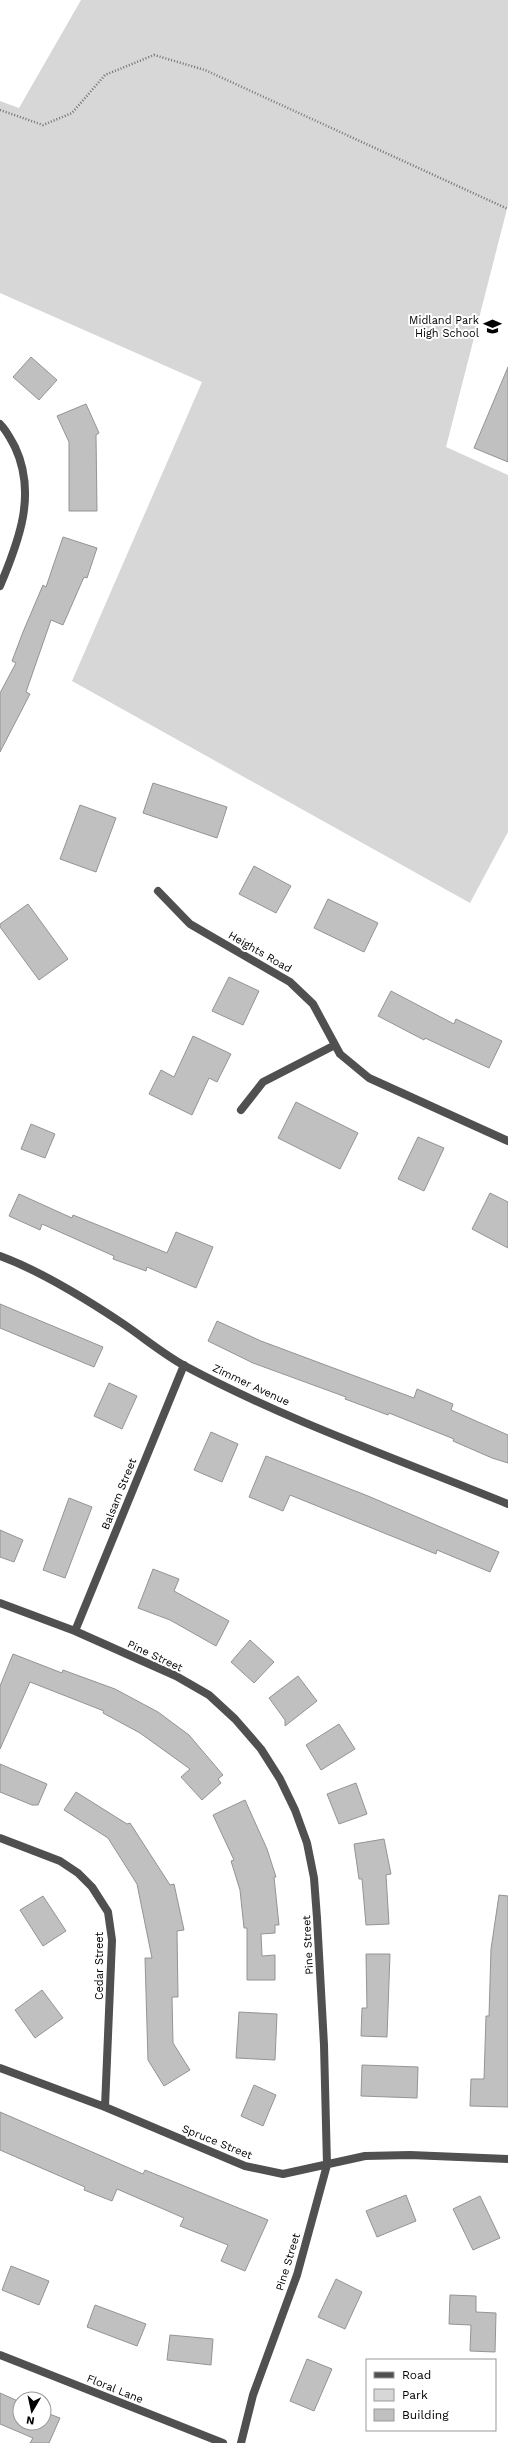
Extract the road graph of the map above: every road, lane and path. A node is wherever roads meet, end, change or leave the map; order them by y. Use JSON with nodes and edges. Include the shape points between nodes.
{"nodes":[{"id":1,"x":0,"y":110,"type":"edge"},
{"id":2,"x":508,"y":209,"type":"edge"},
{"id":3,"x":0,"y":424,"type":"edge"},
{"id":4,"x":0,"y":586,"type":"edge"},
{"id":5,"x":158,"y":892,"type":"dead end"},
{"id":6,"x":335,"y":1045,"type":"junction"},
{"id":7,"x":241,"y":1110,"type":"dead end"},
{"id":8,"x":508,"y":1141,"type":"edge"},
{"id":9,"x":0,"y":1256,"type":"edge"},
{"id":10,"x":184,"y":1365,"type":"junction"},
{"id":11,"x":508,"y":1504,"type":"edge"},
{"id":12,"x":0,"y":1603,"type":"edge"},
{"id":13,"x":75,"y":1631,"type":"junction"},
{"id":14,"x":0,"y":1838,"type":"edge"},
{"id":15,"x":0,"y":2068,"type":"edge"},
{"id":16,"x":105,"y":2107,"type":"junction"},
{"id":17,"x":508,"y":2158,"type":"edge"},
{"id":18,"x":327,"y":2165,"type":"junction"},
{"id":19,"x":0,"y":2355,"type":"edge"},
{"id":20,"x":223,"y":2443,"type":"edge"},
{"id":21,"x":241,"y":2443,"type":"edge"}],
"edges":[{"from":1,"to":2,"type":"path","via":[[43,125],[72,113],[105,75],[154,55],[205,70]]},
{"from":3,"to":4,"type":"street","via":[[9,435],[25,476],[25,501],[18,543]]},
{"from":5,"to":6,"type":"street","name":"Heights Road","via":[[190,924],[290,982],[314,1004]]},
{"from":6,"to":7,"type":"street","via":[[263,1082]]},
{"from":6,"to":8,"type":"street","name":"Heights Road","via":[[340,1054],[369,1078]]},
{"from":9,"to":10,"type":"street","name":"Zimmer Avenue","via":[[67,1290]]},
{"from":10,"to":11,"type":"street","name":"Zimmer Avenue","via":[[285,1414]]},
{"from":10,"to":13,"type":"street","name":"Balsam Street"},
{"from":12,"to":13,"type":"street","name":"Pine Street"},
{"from":13,"to":18,"type":"street","name":"Pine Street","via":[[176,1676],[209,1695],[235,1719],[261,1749],[295,1810],[307,1843],[314,1878],[324,2045]]},
{"from":14,"to":16,"type":"street","name":"Cedar Street","via":[[60,1861],[78,1872],[92,1887],[108,1912],[112,1940]]},
{"from":15,"to":16,"type":"street","name":"Spruce Street"},
{"from":16,"to":18,"type":"street","name":"Spruce Street","via":[[245,2166],[283,2174]]},
{"from":17,"to":18,"type":"street","name":"Spruce Street","via":[[365,2156]]},
{"from":18,"to":21,"type":"street","name":"Pine Street","via":[[297,2275],[253,2395]]},
{"from":19,"to":20,"type":"street","name":"Floral Lane"}]}
